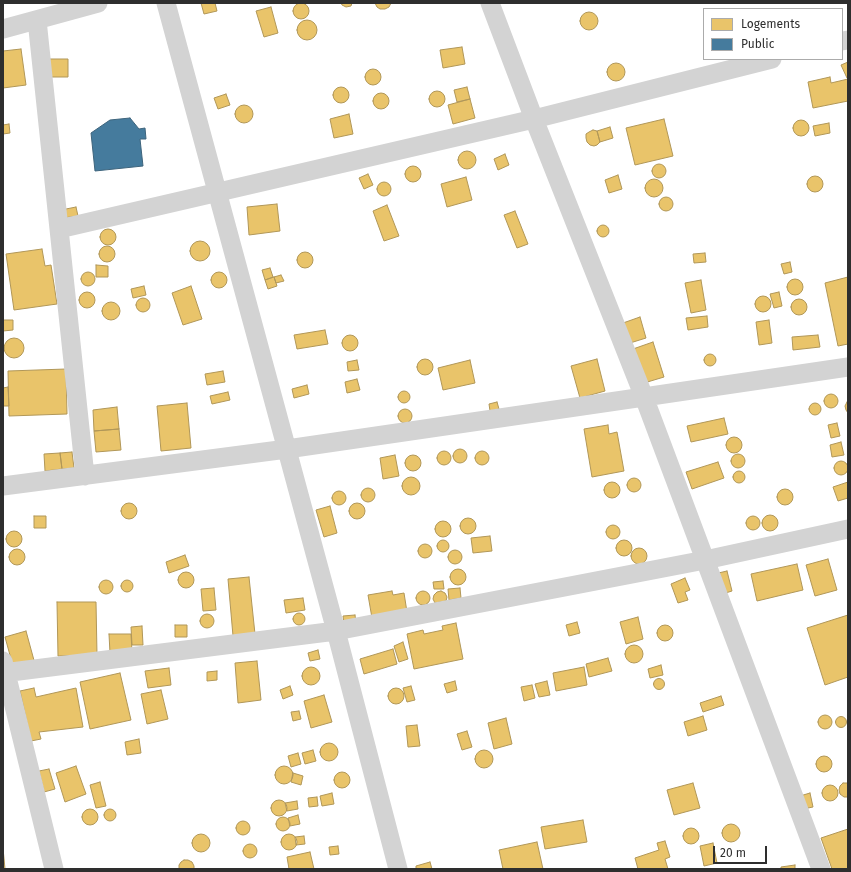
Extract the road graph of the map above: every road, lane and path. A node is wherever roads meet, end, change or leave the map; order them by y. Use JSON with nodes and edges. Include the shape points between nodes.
{"nodes":[{"id":1,"x":98,"y":3,"type":"edge"},
{"id":2,"x":166,"y":3,"type":"edge"},
{"id":3,"x":490,"y":3,"type":"edge"},
{"id":4,"x":37,"y":20,"type":"junction"},
{"id":5,"x":3,"y":29,"type":"edge"},
{"id":6,"x":768,"y":60,"type":"edge"},
{"id":7,"x":534,"y":119,"type":"junction"},
{"id":8,"x":217,"y":192,"type":"junction"},
{"id":9,"x":59,"y":229,"type":"junction"},
{"id":10,"x":848,"y":367,"type":"edge"},
{"id":11,"x":644,"y":398,"type":"junction"},
{"id":12,"x":287,"y":449,"type":"junction"},
{"id":13,"x":85,"y":476,"type":"junction"},
{"id":14,"x":3,"y":486,"type":"edge"},
{"id":15,"x":848,"y":529,"type":"edge"},
{"id":16,"x":705,"y":560,"type":"junction"},
{"id":17,"x":336,"y":631,"type":"junction"},
{"id":18,"x":4,"y":668,"type":"edge"},
{"id":19,"x":54,"y":869,"type":"edge"},
{"id":20,"x":398,"y":869,"type":"edge"},
{"id":21,"x":821,"y":869,"type":"edge"}],
"edges":[{"from":1,"to":4,"type":"street"},
{"from":2,"to":8,"type":"street"},
{"from":3,"to":7,"type":"street"},
{"from":4,"to":5,"type":"street"},
{"from":4,"to":9,"type":"street"},
{"from":6,"to":7,"type":"street"},
{"from":7,"to":8,"type":"street"},
{"from":7,"to":11,"type":"street"},
{"from":8,"to":9,"type":"street"},
{"from":8,"to":12,"type":"street"},
{"from":9,"to":13,"type":"street"},
{"from":10,"to":11,"type":"street"},
{"from":11,"to":12,"type":"street"},
{"from":11,"to":16,"type":"street"},
{"from":12,"to":13,"type":"street"},
{"from":12,"to":17,"type":"street"},
{"from":13,"to":14,"type":"street"},
{"from":15,"to":16,"type":"street"},
{"from":16,"to":17,"type":"street"},
{"from":16,"to":21,"type":"street"},
{"from":17,"to":18,"type":"street"},
{"from":17,"to":20,"type":"street"},
{"from":18,"to":19,"type":"street"}]}
